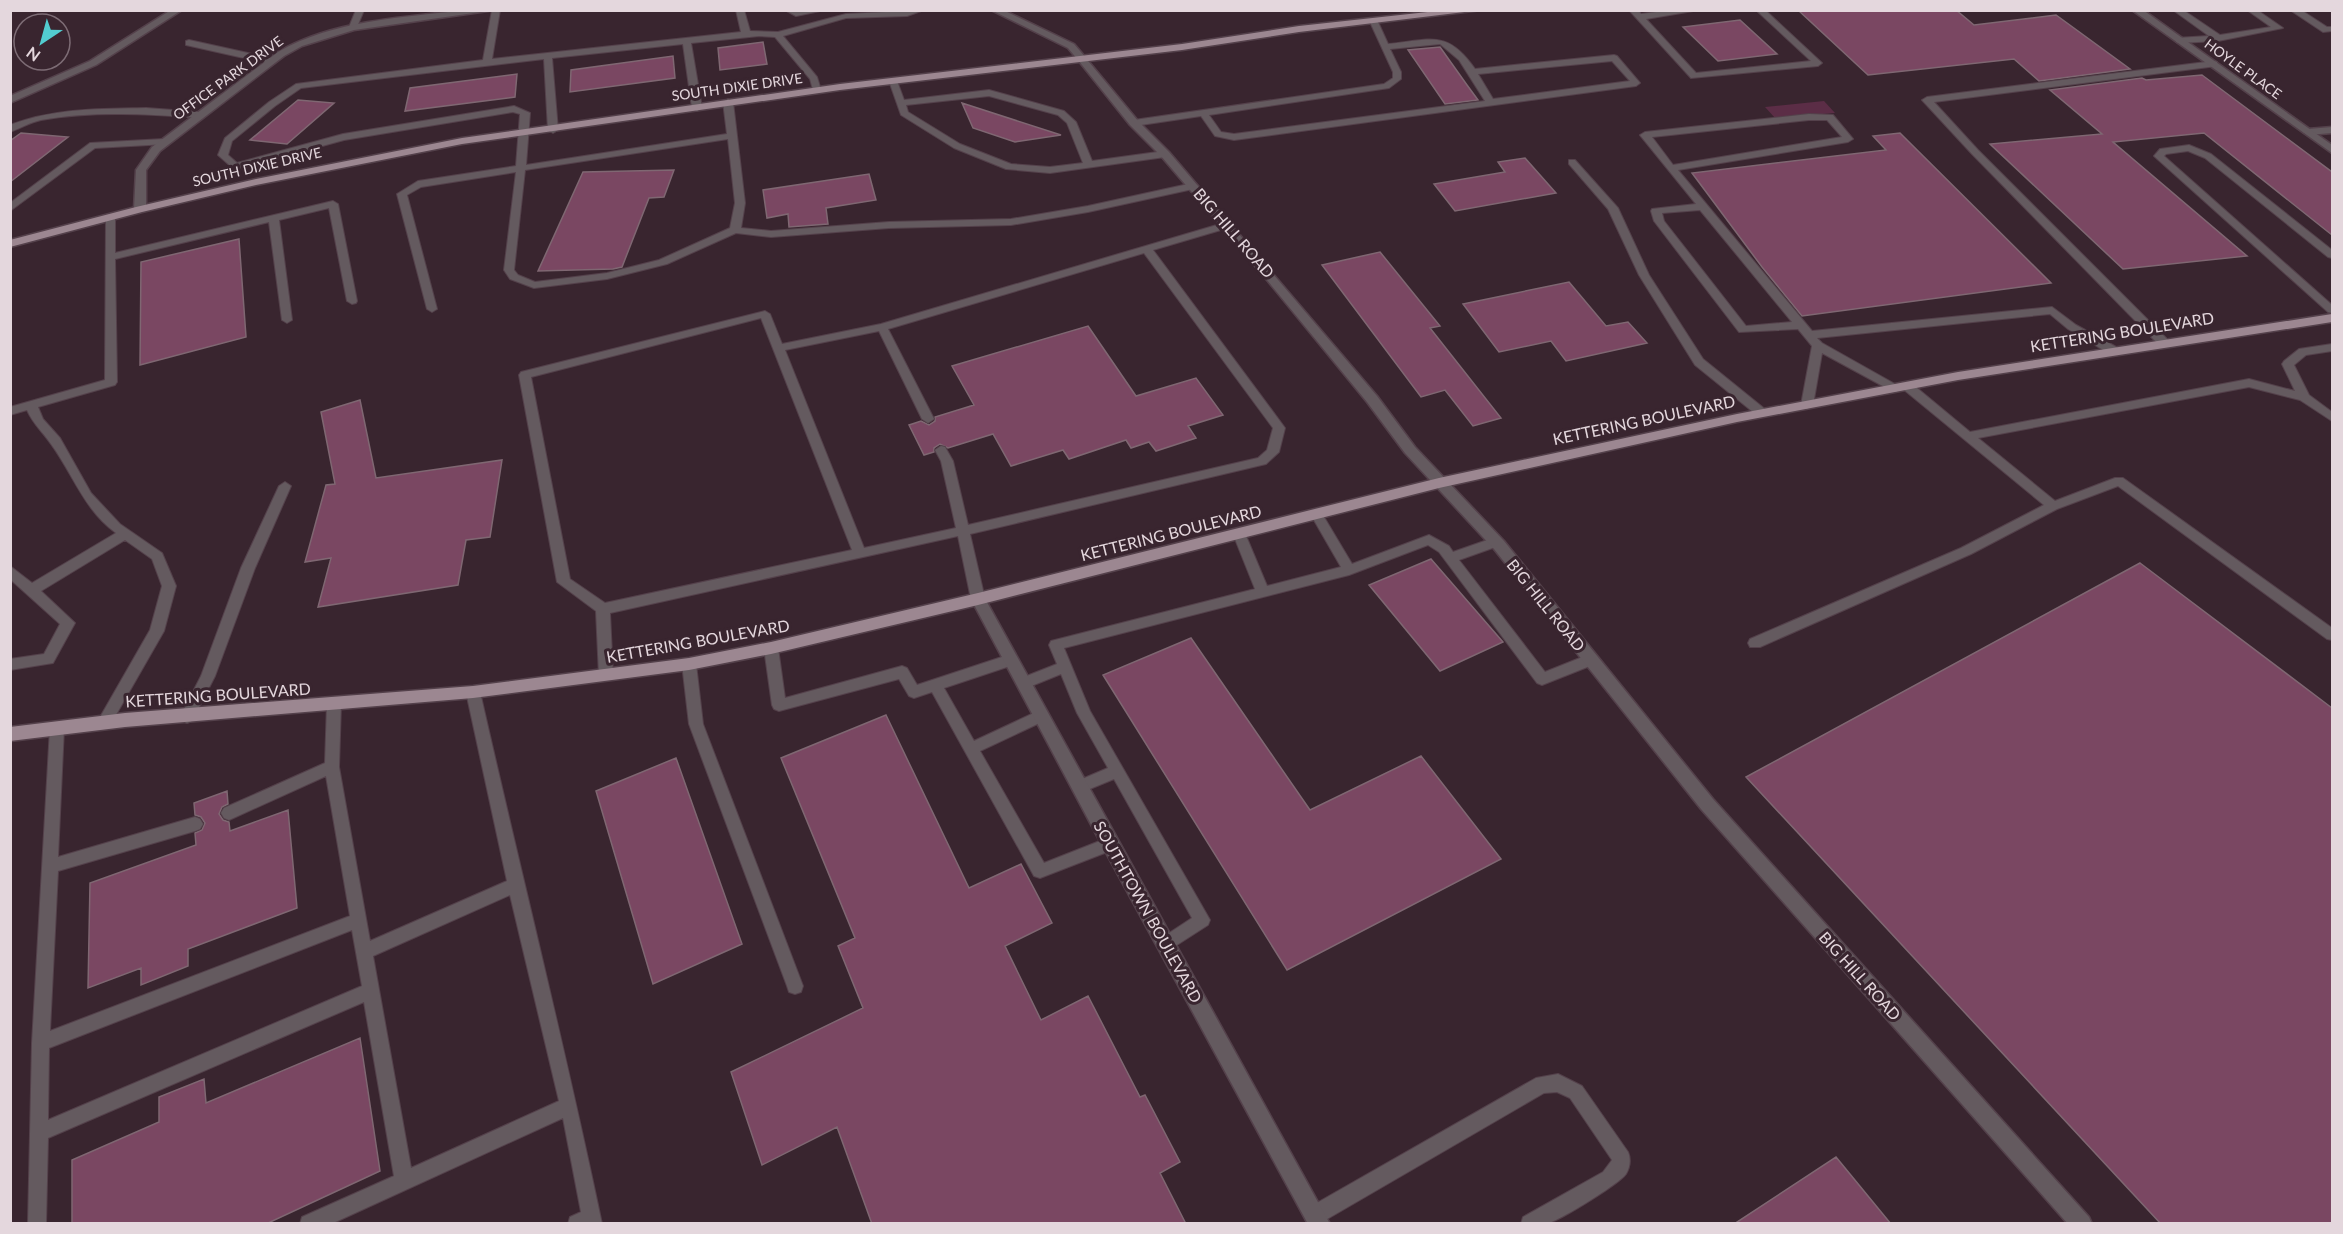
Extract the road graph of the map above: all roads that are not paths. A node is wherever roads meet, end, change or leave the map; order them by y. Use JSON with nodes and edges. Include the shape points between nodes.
{"nodes":[{"id":1,"x":178,"y":10,"type":"edge"},
{"id":2,"x":360,"y":10,"type":"edge"},
{"id":3,"x":491,"y":10,"type":"edge"},
{"id":4,"x":496,"y":10,"type":"edge"},
{"id":5,"x":740,"y":10,"type":"edge"},
{"id":6,"x":789,"y":10,"type":"edge"},
{"id":7,"x":820,"y":10,"type":"edge"},
{"id":8,"x":920,"y":10,"type":"edge"},
{"id":9,"x":994,"y":10,"type":"edge"},
{"id":10,"x":1478,"y":10,"type":"edge"},
{"id":11,"x":1695,"y":10,"type":"edge"},
{"id":12,"x":1760,"y":10,"type":"edge"},
{"id":13,"x":2136,"y":10,"type":"edge"},
{"id":14,"x":2177,"y":10,"type":"edge"},
{"id":15,"x":2251,"y":10,"type":"edge"},
{"id":16,"x":2294,"y":10,"type":"edge"},
{"id":17,"x":1636,"y":14,"type":"edge"},
{"id":18,"x":1374,"y":22,"type":"junction"},
{"id":19,"x":353,"y":27,"type":"junction"},
{"id":20,"x":2332,"y":29,"type":"edge"},
{"id":21,"x":746,"y":34,"type":"junction"},
{"id":22,"x":777,"y":35,"type":"junction"},
{"id":23,"x":2218,"y":38,"type":"junction"},
{"id":24,"x":2179,"y":40,"type":"junction"},
{"id":25,"x":687,"y":42,"type":"junction"},
{"id":26,"x":189,"y":43,"type":"dead end"},
{"id":27,"x":1385,"y":47,"type":"junction"},
{"id":28,"x":548,"y":56,"type":"junction"},
{"id":29,"x":1081,"y":58,"type":"junction"},
{"id":30,"x":271,"y":61,"type":"junction"},
{"id":31,"x":487,"y":62,"type":"junction"},
{"id":32,"x":2214,"y":64,"type":"junction"},
{"id":33,"x":1472,"y":72,"type":"junction"},
{"id":34,"x":893,"y":81,"type":"junction"},
{"id":35,"x":817,"y":90,"type":"junction"},
{"id":36,"x":10,"y":100,"type":"edge"},
{"id":37,"x":728,"y":102,"type":"junction"},
{"id":38,"x":1490,"y":102,"type":"junction"},
{"id":39,"x":900,"y":103,"type":"junction"},
{"id":40,"x":697,"y":108,"type":"junction"},
{"id":41,"x":1203,"y":112,"type":"junction"},
{"id":42,"x":200,"y":115,"type":"junction"},
{"id":43,"x":1134,"y":123,"type":"junction"},
{"id":44,"x":10,"y":129,"type":"edge"},
{"id":45,"x":553,"y":130,"type":"junction"},
{"id":46,"x":2332,"y":130,"type":"edge"},
{"id":47,"x":2308,"y":132,"type":"junction"},
{"id":48,"x":525,"y":133,"type":"junction"},
{"id":49,"x":732,"y":136,"type":"junction"},
{"id":50,"x":164,"y":142,"type":"junction"},
{"id":51,"x":2332,"y":150,"type":"edge"},
{"id":52,"x":1165,"y":154,"type":"junction"},
{"id":53,"x":1572,"y":162,"type":"dead end"},
{"id":54,"x":1088,"y":164,"type":"junction"},
{"id":55,"x":520,"y":168,"type":"junction"},
{"id":56,"x":1671,"y":168,"type":"junction"},
{"id":57,"x":1193,"y":186,"type":"junction"},
{"id":58,"x":1701,"y":207,"type":"junction"},
{"id":59,"x":10,"y":208,"type":"edge"},
{"id":60,"x":140,"y":209,"type":"junction"},
{"id":61,"x":110,"y":217,"type":"junction"},
{"id":62,"x":274,"y":218,"type":"junction"},
{"id":63,"x":1227,"y":225,"type":"junction"},
{"id":64,"x":735,"y":230,"type":"junction"},
{"id":65,"x":10,"y":244,"type":"edge"},
{"id":66,"x":1147,"y":249,"type":"junction"},
{"id":67,"x":2332,"y":255,"type":"edge"},
{"id":68,"x":110,"y":257,"type":"junction"},
{"id":69,"x":352,"y":301,"type":"dead end"},
{"id":70,"x":432,"y":309,"type":"dead end"},
{"id":71,"x":2332,"y":310,"type":"edge"},
{"id":72,"x":2332,"y":318,"type":"edge"},
{"id":73,"x":287,"y":320,"type":"dead end"},
{"id":74,"x":1800,"y":325,"type":"junction"},
{"id":75,"x":882,"y":327,"type":"junction"},
{"id":76,"x":1809,"y":335,"type":"junction"},
{"id":77,"x":2164,"y":343,"type":"junction"},
{"id":78,"x":1818,"y":346,"type":"junction"},
{"id":79,"x":778,"y":348,"type":"junction"},
{"id":80,"x":2332,"y":348,"type":"edge"},
{"id":81,"x":2114,"y":351,"type":"junction"},
{"id":82,"x":1901,"y":387,"type":"junction"},
{"id":83,"x":2304,"y":397,"type":"junction"},
{"id":84,"x":31,"y":405,"type":"junction"},
{"id":85,"x":1807,"y":405,"type":"junction"},
{"id":86,"x":10,"y":411,"type":"edge"},
{"id":87,"x":1762,"y":413,"type":"junction"},
{"id":88,"x":2332,"y":417,"type":"edge"},
{"id":89,"x":927,"y":419,"type":"dead end"},
{"id":90,"x":1968,"y":436,"type":"junction"},
{"id":91,"x":941,"y":450,"type":"dead end"},
{"id":92,"x":1439,"y":483,"type":"junction"},
{"id":93,"x":285,"y":486,"type":"dead end"},
{"id":94,"x":2053,"y":506,"type":"junction"},
{"id":95,"x":1317,"y":515,"type":"junction"},
{"id":96,"x":963,"y":530,"type":"junction"},
{"id":97,"x":126,"y":533,"type":"junction"},
{"id":98,"x":1239,"y":534,"type":"junction"},
{"id":99,"x":1496,"y":542,"type":"junction"},
{"id":100,"x":860,"y":553,"type":"junction"},
{"id":101,"x":1450,"y":558,"type":"junction"},
{"id":102,"x":1349,"y":570,"type":"junction"},
{"id":103,"x":10,"y":571,"type":"edge"},
{"id":104,"x":32,"y":590,"type":"junction"},
{"id":105,"x":1263,"y":592,"type":"junction"},
{"id":106,"x":978,"y":599,"type":"junction"},
{"id":107,"x":603,"y":609,"type":"junction"},
{"id":108,"x":2332,"y":635,"type":"edge"},
{"id":109,"x":1755,"y":643,"type":"dead end"},
{"id":110,"x":771,"y":648,"type":"junction"},
{"id":111,"x":1011,"y":660,"type":"junction"},
{"id":112,"x":1590,"y":660,"type":"junction"},
{"id":113,"x":689,"y":664,"type":"junction"},
{"id":114,"x":10,"y":665,"type":"edge"},
{"id":115,"x":1065,"y":667,"type":"junction"},
{"id":116,"x":606,"y":676,"type":"junction"},
{"id":117,"x":1024,"y":683,"type":"junction"},
{"id":118,"x":935,"y":685,"type":"junction"},
{"id":119,"x":473,"y":692,"type":"junction"},
{"id":120,"x":334,"y":704,"type":"junction"},
{"id":121,"x":1041,"y":716,"type":"junction"},
{"id":122,"x":188,"y":717,"type":"junction"},
{"id":123,"x":104,"y":723,"type":"junction"},
{"id":124,"x":57,"y":728,"type":"junction"},
{"id":125,"x":10,"y":734,"type":"edge"},
{"id":126,"x":971,"y":749,"type":"junction"},
{"id":127,"x":332,"y":767,"type":"junction"},
{"id":128,"x":1116,"y":771,"type":"junction"},
{"id":129,"x":1080,"y":787,"type":"junction"},
{"id":130,"x":229,"y":813,"type":"dead end"},
{"id":131,"x":195,"y":824,"type":"dead end"},
{"id":132,"x":1110,"y":844,"type":"junction"},
{"id":133,"x":50,"y":867,"type":"junction"},
{"id":134,"x":516,"y":885,"type":"junction"},
{"id":135,"x":357,"y":921,"type":"junction"},
{"id":136,"x":1166,"y":944,"type":"junction"},
{"id":137,"x":363,"y":952,"type":"junction"},
{"id":138,"x":795,"y":986,"type":"dead end"},
{"id":139,"x":370,"y":991,"type":"junction"},
{"id":140,"x":41,"y":1043,"type":"junction"},
{"id":141,"x":569,"y":1107,"type":"junction"},
{"id":142,"x":39,"y":1133,"type":"junction"},
{"id":143,"x":404,"y":1181,"type":"junction"},
{"id":144,"x":1317,"y":1219,"type":"edge"},
{"id":145,"x":587,"y":1221,"type":"edge"},
{"id":146,"x":37,"y":1224,"type":"edge"},
{"id":147,"x":309,"y":1224,"type":"edge"},
{"id":148,"x":1530,"y":1224,"type":"edge"},
{"id":149,"x":2082,"y":1224,"type":"edge"}],
"edges":[{"from":1,"to":36,"type":"street","via":[[93,63]]},
{"from":2,"to":19,"type":"lane"},
{"from":3,"to":19,"type":"street","name":"OFFICE PARK DRIVE"},
{"from":4,"to":31,"type":"lane"},
{"from":5,"to":21,"type":"lane"},
{"from":6,"to":7,"type":"lane","via":[[795,14]]},
{"from":8,"to":22,"type":"lane","via":[[846,16]]},
{"from":9,"to":29,"type":"street","name":"BIG HILL ROAD","via":[[1071,46]]},
{"from":10,"to":18,"type":"main road","name":"SOUTH DIXIE DRIVE"},
{"from":11,"to":17,"type":"lane"},
{"from":12,"to":17,"type":"lane","via":[[1818,63],[1694,76]]},
{"from":13,"to":24,"type":"street","name":"HOYLE PLACE"},
{"from":14,"to":23,"type":"lane"},
{"from":15,"to":23,"type":"lane","via":[[2279,28]]},
{"from":16,"to":20,"type":"lane","via":[[2326,30]]},
{"from":18,"to":27,"type":"lane"},
{"from":18,"to":29,"type":"main road","name":"SOUTH DIXIE DRIVE"},
{"from":19,"to":30,"type":"street","name":"OFFICE PARK DRIVE","via":[[299,44]]},
{"from":21,"to":22,"type":"lane"},
{"from":21,"to":25,"type":"lane"},
{"from":22,"to":35,"type":"lane","via":[[814,79]]},
{"from":23,"to":24,"type":"lane"},
{"from":24,"to":32,"type":"street","name":"HOYLE PLACE"},
{"from":25,"to":28,"type":"lane"},
{"from":25,"to":40,"type":"lane"},
{"from":26,"to":30,"type":"lane"},
{"from":27,"to":33,"type":"lane","via":[[1440,42],[1452,48]]},
{"from":27,"to":41,"type":"lane","via":[[1397,72],[1397,79],[1386,86]]},
{"from":28,"to":31,"type":"lane"},
{"from":28,"to":45,"type":"lane"},
{"from":29,"to":34,"type":"main road","name":"SOUTH DIXIE DRIVE"},
{"from":29,"to":43,"type":"street","name":"BIG HILL ROAD"},
{"from":30,"to":42,"type":"street","name":"OFFICE PARK DRIVE"},
{"from":31,"to":48,"type":"lane","via":[[298,86],[228,140],[223,155],[235,167],[343,137],[514,109],[525,113]]},
{"from":32,"to":47,"type":"street","name":"HOYLE PLACE"},
{"from":32,"to":77,"type":"lane","via":[[1928,100]]},
{"from":33,"to":38,"type":"lane"},
{"from":33,"to":38,"type":"lane","via":[[1614,58],[1636,83]]},
{"from":34,"to":35,"type":"main road","name":"SOUTH DIXIE DRIVE"},
{"from":34,"to":39,"type":"lane"},
{"from":35,"to":37,"type":"main road","name":"SOUTH DIXIE DRIVE"},
{"from":37,"to":40,"type":"main road","name":"SOUTH DIXIE DRIVE"},
{"from":37,"to":49,"type":"lane"},
{"from":38,"to":41,"type":"lane","via":[[1234,137],[1218,134]]},
{"from":39,"to":54,"type":"lane","via":[[904,113],[957,146],[1009,167],[1050,170]]},
{"from":39,"to":54,"type":"lane","via":[[989,93],[1061,113],[1071,122]]},
{"from":40,"to":45,"type":"main road","name":"SOUTH DIXIE DRIVE"},
{"from":41,"to":43,"type":"lane"},
{"from":42,"to":44,"type":"lane","via":[[87,112],[38,118]]},
{"from":42,"to":50,"type":"street","name":"OFFICE PARK DRIVE"},
{"from":43,"to":52,"type":"street","name":"BIG HILL ROAD"},
{"from":45,"to":48,"type":"main road","name":"SOUTH DIXIE DRIVE"},
{"from":46,"to":47,"type":"street"},
{"from":47,"to":51,"type":"street","name":"HOYLE PLACE"},
{"from":48,"to":55,"type":"lane"},
{"from":48,"to":60,"type":"main road","name":"SOUTH DIXIE DRIVE","via":[[356,161]]},
{"from":49,"to":55,"type":"lane"},
{"from":49,"to":64,"type":"lane","via":[[740,203]]},
{"from":50,"to":59,"type":"lane","via":[[93,145]]},
{"from":50,"to":60,"type":"street","name":"OFFICE PARK DRIVE","via":[[141,170]]},
{"from":52,"to":54,"type":"lane"},
{"from":52,"to":57,"type":"street","name":"BIG HILL ROAD"},
{"from":53,"to":87,"type":"lane","via":[[1613,208],[1644,275],[1699,362]]},
{"from":55,"to":64,"type":"lane","via":[[509,270],[523,282],[534,285],[607,276],[663,262]]},
{"from":55,"to":70,"type":"lane","via":[[418,184],[402,194]]},
{"from":56,"to":56,"type":"lane","via":[[1838,142],[1848,139],[1830,117],[1645,135]]},
{"from":56,"to":58,"type":"lane"},
{"from":57,"to":63,"type":"street","name":"BIG HILL ROAD"},
{"from":57,"to":64,"type":"lane","via":[[1011,222],[889,225],[771,234]]},
{"from":58,"to":74,"type":"lane"},
{"from":58,"to":74,"type":"lane","via":[[1656,211],[1659,221],[1743,330]]},
{"from":60,"to":61,"type":"main road","name":"SOUTH DIXIE DRIVE"},
{"from":61,"to":65,"type":"main road","name":"SOUTH DIXIE DRIVE"},
{"from":61,"to":68,"type":"lane"},
{"from":62,"to":68,"type":"lane"},
{"from":62,"to":69,"type":"lane","via":[[333,204]]},
{"from":62,"to":73,"type":"lane"},
{"from":63,"to":66,"type":"lane"},
{"from":63,"to":92,"type":"street","name":"BIG HILL ROAD"},
{"from":66,"to":75,"type":"lane"},
{"from":66,"to":96,"type":"lane","via":[[1279,428],[1273,452],[1262,461]]},
{"from":67,"to":71,"type":"lane","via":[[2208,156],[2189,148],[2163,151],[2159,156]]},
{"from":68,"to":84,"type":"lane","via":[[111,382]]},
{"from":72,"to":77,"type":"main road","name":"KETTERING BOULEVARD"},
{"from":74,"to":76,"type":"lane"},
{"from":75,"to":79,"type":"lane"},
{"from":75,"to":89,"type":"lane"},
{"from":76,"to":78,"type":"lane"},
{"from":76,"to":81,"type":"lane","via":[[2052,310],[2072,327]]},
{"from":77,"to":81,"type":"main road","name":"KETTERING BOULEVARD"},
{"from":78,"to":82,"type":"lane"},
{"from":78,"to":85,"type":"lane"},
{"from":79,"to":100,"type":"lane"},
{"from":79,"to":107,"type":"lane","via":[[765,314],[525,375],[564,582]]},
{"from":80,"to":83,"type":"lane","via":[[2303,352],[2288,364]]},
{"from":81,"to":82,"type":"main road","name":"KETTERING BOULEVARD"},
{"from":82,"to":85,"type":"main road","name":"KETTERING BOULEVARD"},
{"from":82,"to":90,"type":"lane"},
{"from":83,"to":88,"type":"lane"},
{"from":83,"to":90,"type":"lane","via":[[2249,383]]},
{"from":84,"to":86,"type":"lane"},
{"from":84,"to":97,"type":"lane","via":[[87,496]]},
{"from":85,"to":87,"type":"main road","name":"KETTERING BOULEVARD"},
{"from":87,"to":92,"type":"main road","name":"KETTERING BOULEVARD"},
{"from":90,"to":94,"type":"lane"},
{"from":91,"to":96,"type":"lane"},
{"from":92,"to":95,"type":"main road","name":"KETTERING BOULEVARD"},
{"from":92,"to":99,"type":"street","name":"BIG HILL ROAD"},
{"from":93,"to":122,"type":"lane"},
{"from":94,"to":108,"type":"lane","via":[[2119,482]]},
{"from":94,"to":109,"type":"lane","via":[[1966,551]]},
{"from":95,"to":98,"type":"main road","name":"KETTERING BOULEVARD"},
{"from":95,"to":102,"type":"lane"},
{"from":96,"to":100,"type":"lane"},
{"from":96,"to":106,"type":"lane"},
{"from":97,"to":104,"type":"lane"},
{"from":97,"to":123,"type":"lane","via":[[157,556],[169,586],[157,631]]},
{"from":98,"to":105,"type":"lane"},
{"from":98,"to":106,"type":"main road","name":"KETTERING BOULEVARD"},
{"from":99,"to":101,"type":"lane"},
{"from":99,"to":112,"type":"street","name":"BIG HILL ROAD"},
{"from":100,"to":107,"type":"lane"},
{"from":101,"to":102,"type":"lane","via":[[1429,540]]},
{"from":101,"to":112,"type":"lane","via":[[1542,679]]},
{"from":102,"to":105,"type":"lane"},
{"from":103,"to":104,"type":"lane"},
{"from":104,"to":114,"type":"lane","via":[[68,623],[48,659]]},
{"from":105,"to":115,"type":"lane","via":[[1056,645]]},
{"from":106,"to":110,"type":"main road","name":"KETTERING BOULEVARD"},
{"from":106,"to":111,"type":"street","name":"SOUTHTOWN BOULEVARD"},
{"from":107,"to":116,"type":"lane"},
{"from":110,"to":113,"type":"main road","name":"KETTERING BOULEVARD"},
{"from":110,"to":118,"type":"lane","via":[[779,705],[902,672],[915,692]]},
{"from":111,"to":117,"type":"street","name":"SOUTHTOWN BOULEVARD"},
{"from":111,"to":118,"type":"lane"},
{"from":112,"to":149,"type":"street","name":"BIG HILL ROAD","via":[[1707,804]]},
{"from":113,"to":116,"type":"main road","name":"KETTERING BOULEVARD"},
{"from":113,"to":138,"type":"lane","via":[[696,724]]},
{"from":115,"to":117,"type":"lane"},
{"from":115,"to":128,"type":"lane","via":[[1084,713]]},
{"from":116,"to":119,"type":"main road","name":"KETTERING BOULEVARD"},
{"from":117,"to":121,"type":"street","name":"SOUTHTOWN BOULEVARD"},
{"from":118,"to":126,"type":"lane"},
{"from":119,"to":120,"type":"main road","name":"KETTERING BOULEVARD"},
{"from":119,"to":134,"type":"lane"},
{"from":120,"to":122,"type":"main road","name":"KETTERING BOULEVARD"},
{"from":120,"to":127,"type":"lane"},
{"from":121,"to":126,"type":"lane"},
{"from":121,"to":129,"type":"street","name":"SOUTHTOWN BOULEVARD"},
{"from":122,"to":123,"type":"main road","name":"KETTERING BOULEVARD"},
{"from":123,"to":124,"type":"main road","name":"KETTERING BOULEVARD"},
{"from":124,"to":125,"type":"main road","name":"KETTERING BOULEVARD"},
{"from":124,"to":133,"type":"lane"},
{"from":126,"to":132,"type":"lane","via":[[1040,871]]},
{"from":127,"to":130,"type":"lane"},
{"from":127,"to":135,"type":"lane"},
{"from":128,"to":129,"type":"lane"},
{"from":128,"to":136,"type":"lane","via":[[1202,920]]},
{"from":129,"to":132,"type":"street","name":"SOUTHTOWN BOULEVARD"},
{"from":131,"to":133,"type":"lane"},
{"from":132,"to":136,"type":"street","name":"SOUTHTOWN BOULEVARD"},
{"from":133,"to":140,"type":"lane"},
{"from":134,"to":137,"type":"lane"},
{"from":134,"to":141,"type":"lane"},
{"from":135,"to":137,"type":"lane"},
{"from":135,"to":140,"type":"lane"},
{"from":136,"to":144,"type":"street","name":"SOUTHTOWN BOULEVARD"},
{"from":137,"to":139,"type":"lane"},
{"from":139,"to":142,"type":"lane"},
{"from":139,"to":143,"type":"lane"},
{"from":140,"to":142,"type":"lane"},
{"from":141,"to":143,"type":"lane"},
{"from":141,"to":145,"type":"lane"},
{"from":142,"to":146,"type":"lane"},
{"from":143,"to":147,"type":"lane"},
{"from":144,"to":148,"type":"lane","via":[[1542,1084],[1558,1083],[1576,1092],[1622,1158],[1609,1178]]}]}
